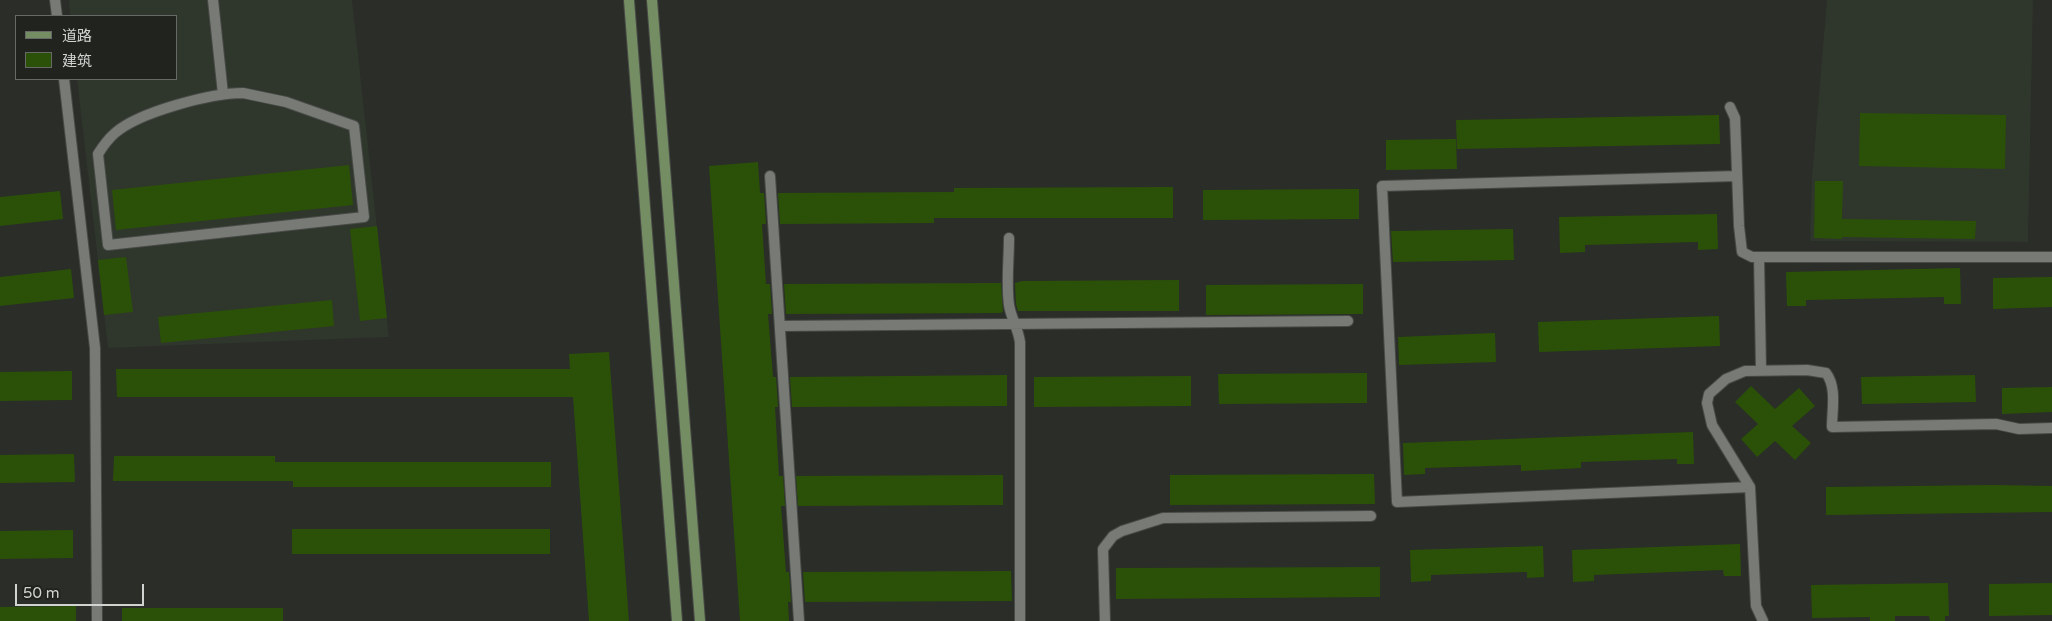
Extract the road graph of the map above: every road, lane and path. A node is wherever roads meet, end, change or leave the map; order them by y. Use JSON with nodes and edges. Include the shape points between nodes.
{"nodes":[{"id":1,"x":55,"y":0,"type":"edge"},
{"id":2,"x":213,"y":0,"type":"edge"},
{"id":3,"x":629,"y":0,"type":"edge"},
{"id":4,"x":652,"y":0,"type":"edge"},
{"id":5,"x":57,"y":15,"type":"edge"},
{"id":6,"x":64,"y":80,"type":"edge"},
{"id":7,"x":223,"y":94,"type":"junction"},
{"id":8,"x":1730,"y":107,"type":"dead end"},
{"id":9,"x":770,"y":176,"type":"dead end"},
{"id":10,"x":1737,"y":176,"type":"junction"},
{"id":11,"x":1009,"y":238,"type":"dead end"},
{"id":12,"x":1759,"y":257,"type":"junction"},
{"id":13,"x":2052,"y":257,"type":"edge"},
{"id":14,"x":1348,"y":321,"type":"dead end"},
{"id":15,"x":1016,"y":324,"type":"junction"},
{"id":16,"x":780,"y":326,"type":"junction"},
{"id":17,"x":1762,"y":370,"type":"junction"},
{"id":18,"x":2052,"y":428,"type":"edge"},
{"id":19,"x":1750,"y":487,"type":"junction"},
{"id":20,"x":1371,"y":516,"type":"dead end"},
{"id":21,"x":97,"y":621,"type":"edge"},
{"id":22,"x":677,"y":621,"type":"edge"},
{"id":23,"x":700,"y":621,"type":"edge"},
{"id":24,"x":800,"y":621,"type":"edge"},
{"id":25,"x":1020,"y":621,"type":"edge"},
{"id":26,"x":1105,"y":621,"type":"edge"},
{"id":27,"x":1762,"y":621,"type":"edge"}],
"edges":[{"from":1,"to":5,"type":"lane"},
{"from":2,"to":7,"type":"lane"},
{"from":3,"to":22,"type":"main road"},
{"from":4,"to":23,"type":"main road"},
{"from":6,"to":21,"type":"lane","via":[[95,348]]},
{"from":7,"to":7,"type":"lane","via":[[202,97],[157,112],[116,131],[105,143],[98,154],[108,245],[364,217],[354,126],[274,98],[243,93]]},
{"from":8,"to":10,"type":"lane","via":[[1735,118]]},
{"from":9,"to":16,"type":"lane"},
{"from":10,"to":12,"type":"lane","via":[[1742,252]]},
{"from":10,"to":19,"type":"lane","via":[[1382,186],[1397,502]]},
{"from":11,"to":15,"type":"lane","via":[[1009,303]]},
{"from":12,"to":13,"type":"lane"},
{"from":12,"to":17,"type":"lane"},
{"from":14,"to":15,"type":"lane"},
{"from":15,"to":16,"type":"lane"},
{"from":15,"to":25,"type":"lane","via":[[1020,342]]},
{"from":16,"to":24,"type":"lane"},
{"from":17,"to":18,"type":"lane","via":[[1826,373],[1831,379],[1832,427],[1996,424],[2019,429]]},
{"from":17,"to":19,"type":"lane","via":[[1745,371],[1726,379],[1709,394],[1707,402],[1712,425]]},
{"from":19,"to":27,"type":"lane","via":[[1756,606]]},
{"from":20,"to":26,"type":"lane","via":[[1163,518],[1122,531],[1113,536],[1103,549]]}]}
